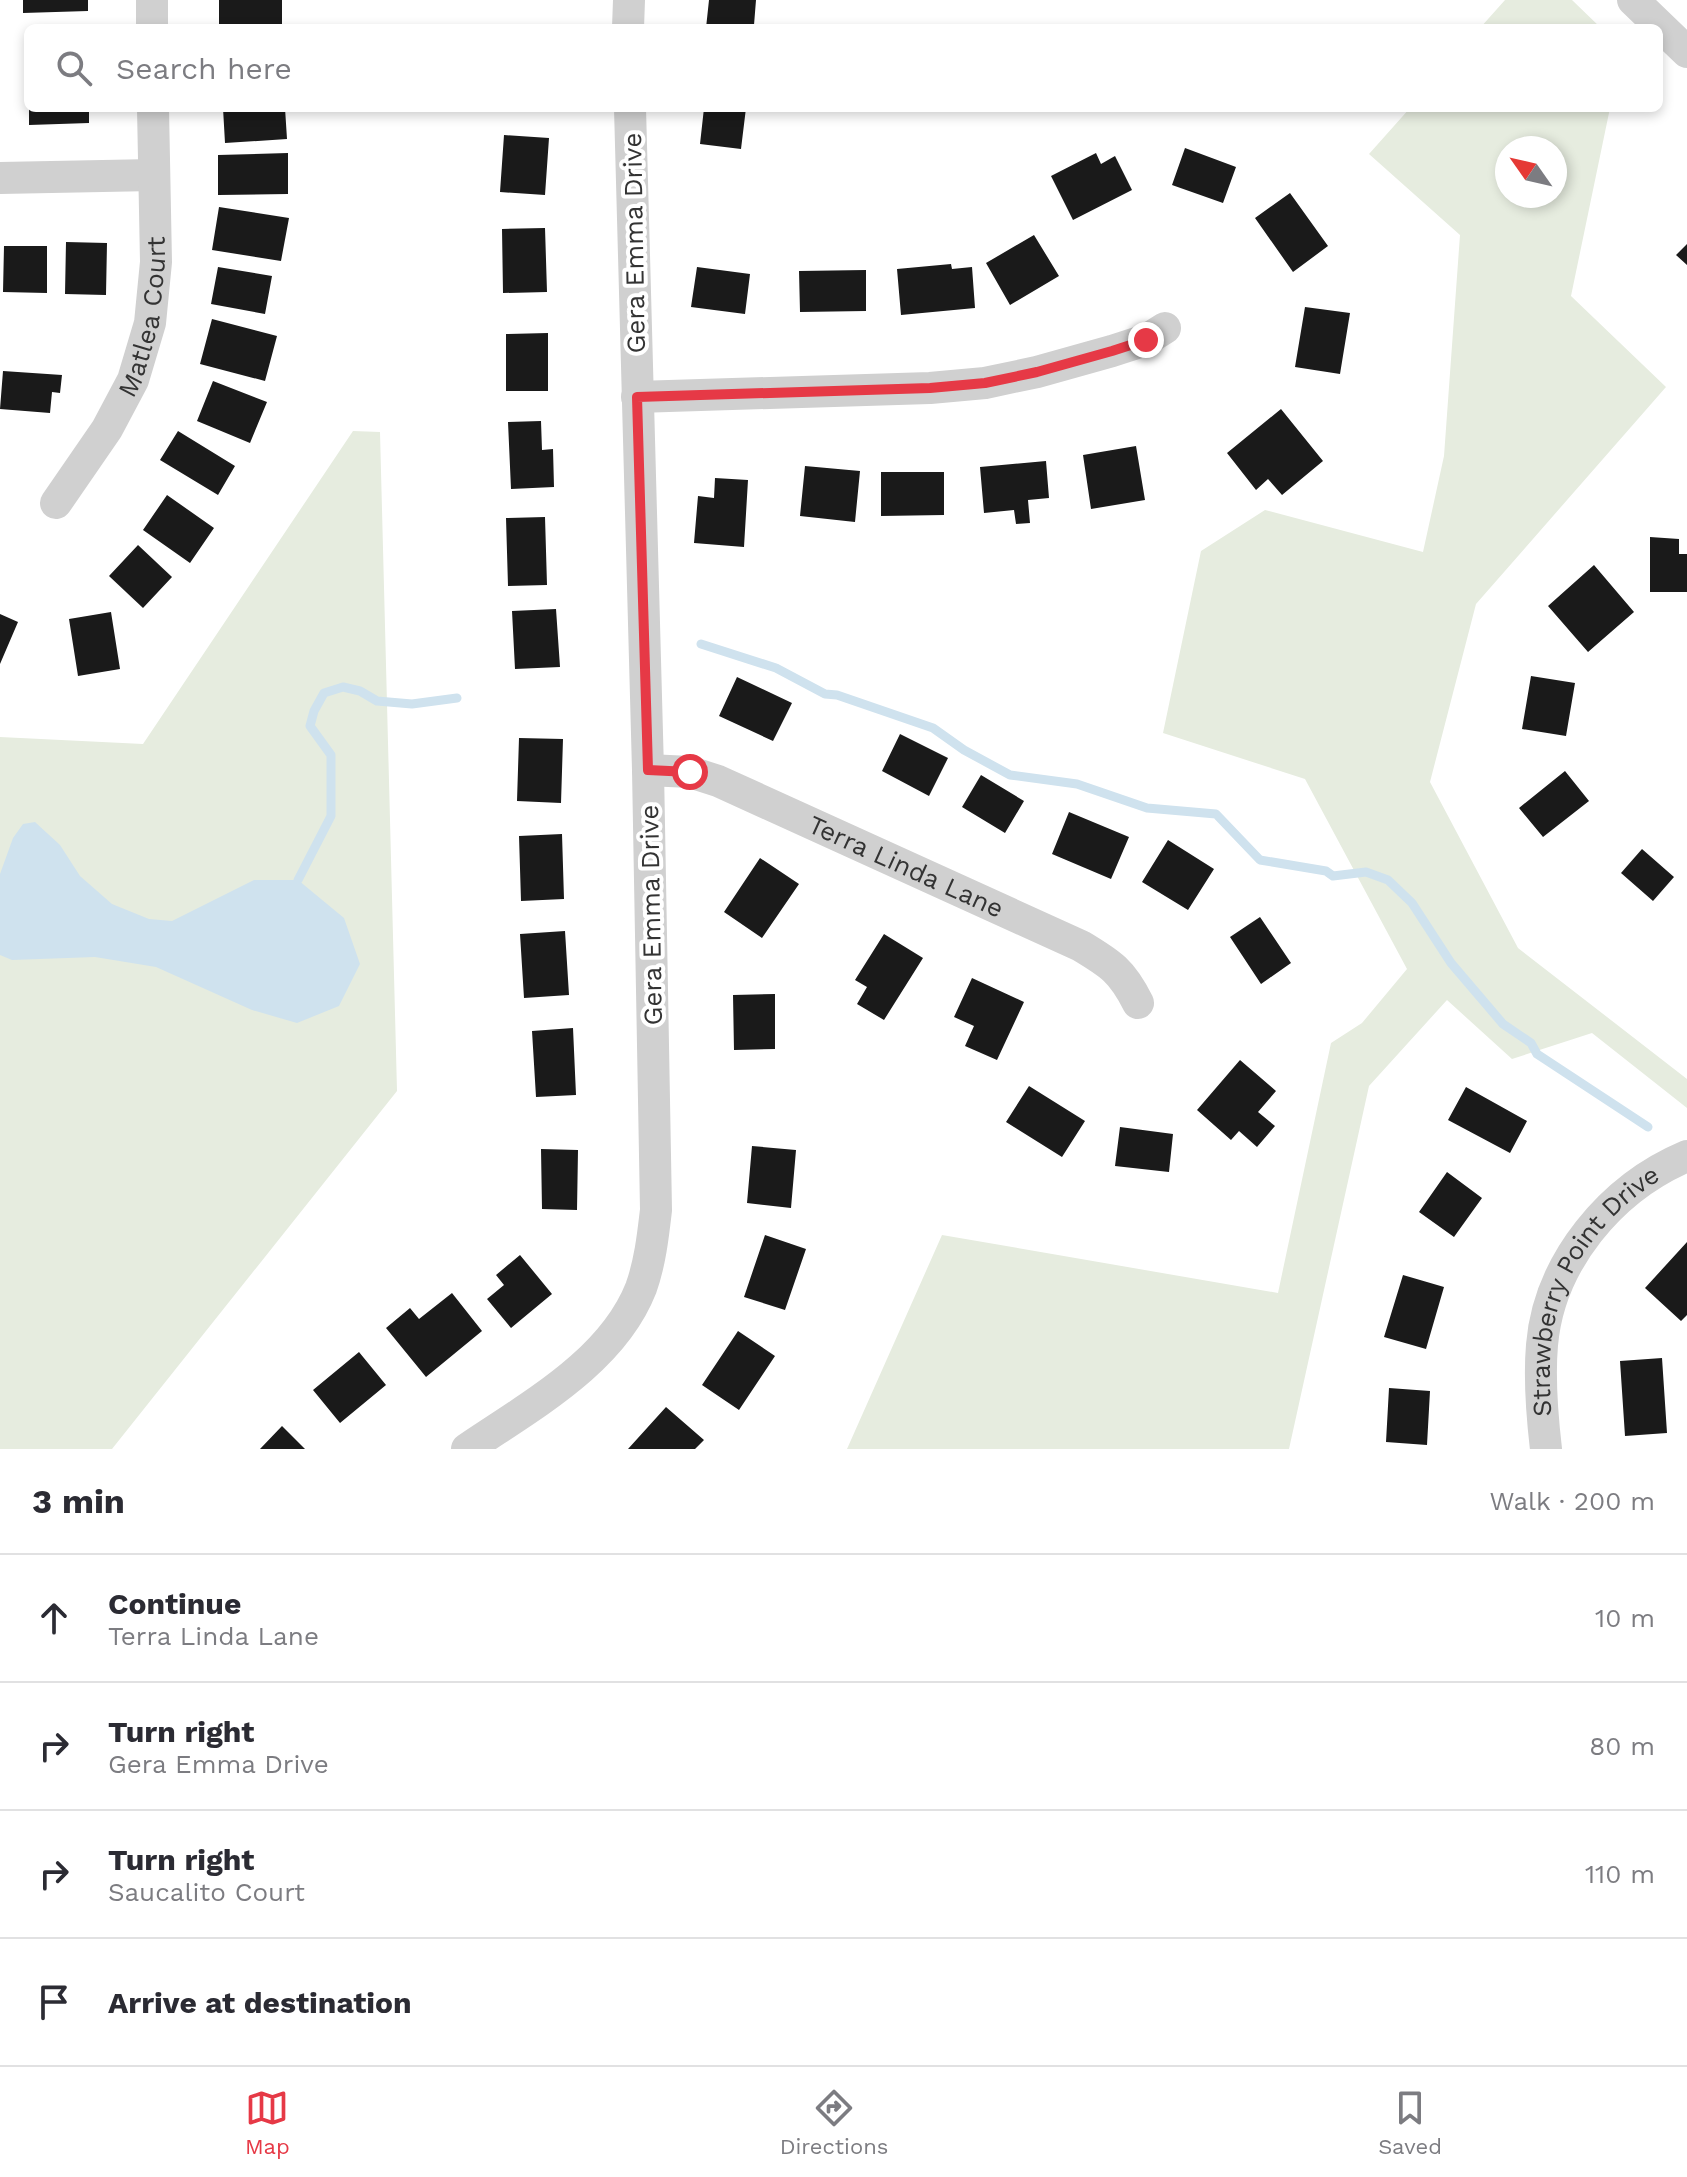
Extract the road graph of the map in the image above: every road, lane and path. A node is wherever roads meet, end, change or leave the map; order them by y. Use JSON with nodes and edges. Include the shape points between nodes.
{"nodes":[{"id":1,"x":152,"y":0,"type":"edge"},
{"id":2,"x":629,"y":0,"type":"edge"},
{"id":3,"x":1633,"y":0,"type":"edge"},
{"id":4,"x":152,"y":24,"type":"edge"},
{"id":5,"x":628,"y":24,"type":"edge"},
{"id":6,"x":1658,"y":24,"type":"edge"},
{"id":7,"x":1663,"y":29,"type":"edge"},
{"id":8,"x":1687,"y":52,"type":"edge"},
{"id":9,"x":153,"y":112,"type":"edge"},
{"id":10,"x":630,"y":112,"type":"edge"},
{"id":11,"x":154,"y":175,"type":"junction"},
{"id":12,"x":0,"y":178,"type":"edge"},
{"id":13,"x":1165,"y":328,"type":"dead end"},
{"id":14,"x":637,"y":397,"type":"junction"},
{"id":15,"x":56,"y":503,"type":"dead end"},
{"id":16,"x":648,"y":770,"type":"junction"},
{"id":17,"x":1138,"y":1003,"type":"dead end"},
{"id":18,"x":1687,"y":1156,"type":"edge"},
{"id":19,"x":467,"y":1449,"type":"edge"},
{"id":20,"x":1546,"y":1449,"type":"edge"}],
"edges":[{"from":1,"to":4,"type":"street"},
{"from":2,"to":5,"type":"street"},
{"from":3,"to":6,"type":"street"},
{"from":7,"to":8,"type":"street"},
{"from":9,"to":11,"type":"street","name":"Matlea Court"},
{"from":10,"to":14,"type":"street","name":"Gera Emma Drive"},
{"from":11,"to":12,"type":"street"},
{"from":11,"to":15,"type":"street","name":"Matlea Court","via":[[156,262],[150,323],[133,380]]},
{"from":13,"to":14,"type":"street","via":[[1112,351],[985,383]]},
{"from":14,"to":16,"type":"street","name":"Gera Emma Drive"},
{"from":16,"to":17,"type":"street","name":"Terra Linda Lane","via":[[690,772],[718,781],[1081,946],[1112,965]]},
{"from":16,"to":19,"type":"street","name":"Gera Emma Drive","via":[[653,1244],[632,1307],[590,1361]]},
{"from":18,"to":20,"type":"street","name":"Strawberry Point Drive","via":[[1621,1195],[1584,1237],[1562,1273],[1542,1344]]}]}
